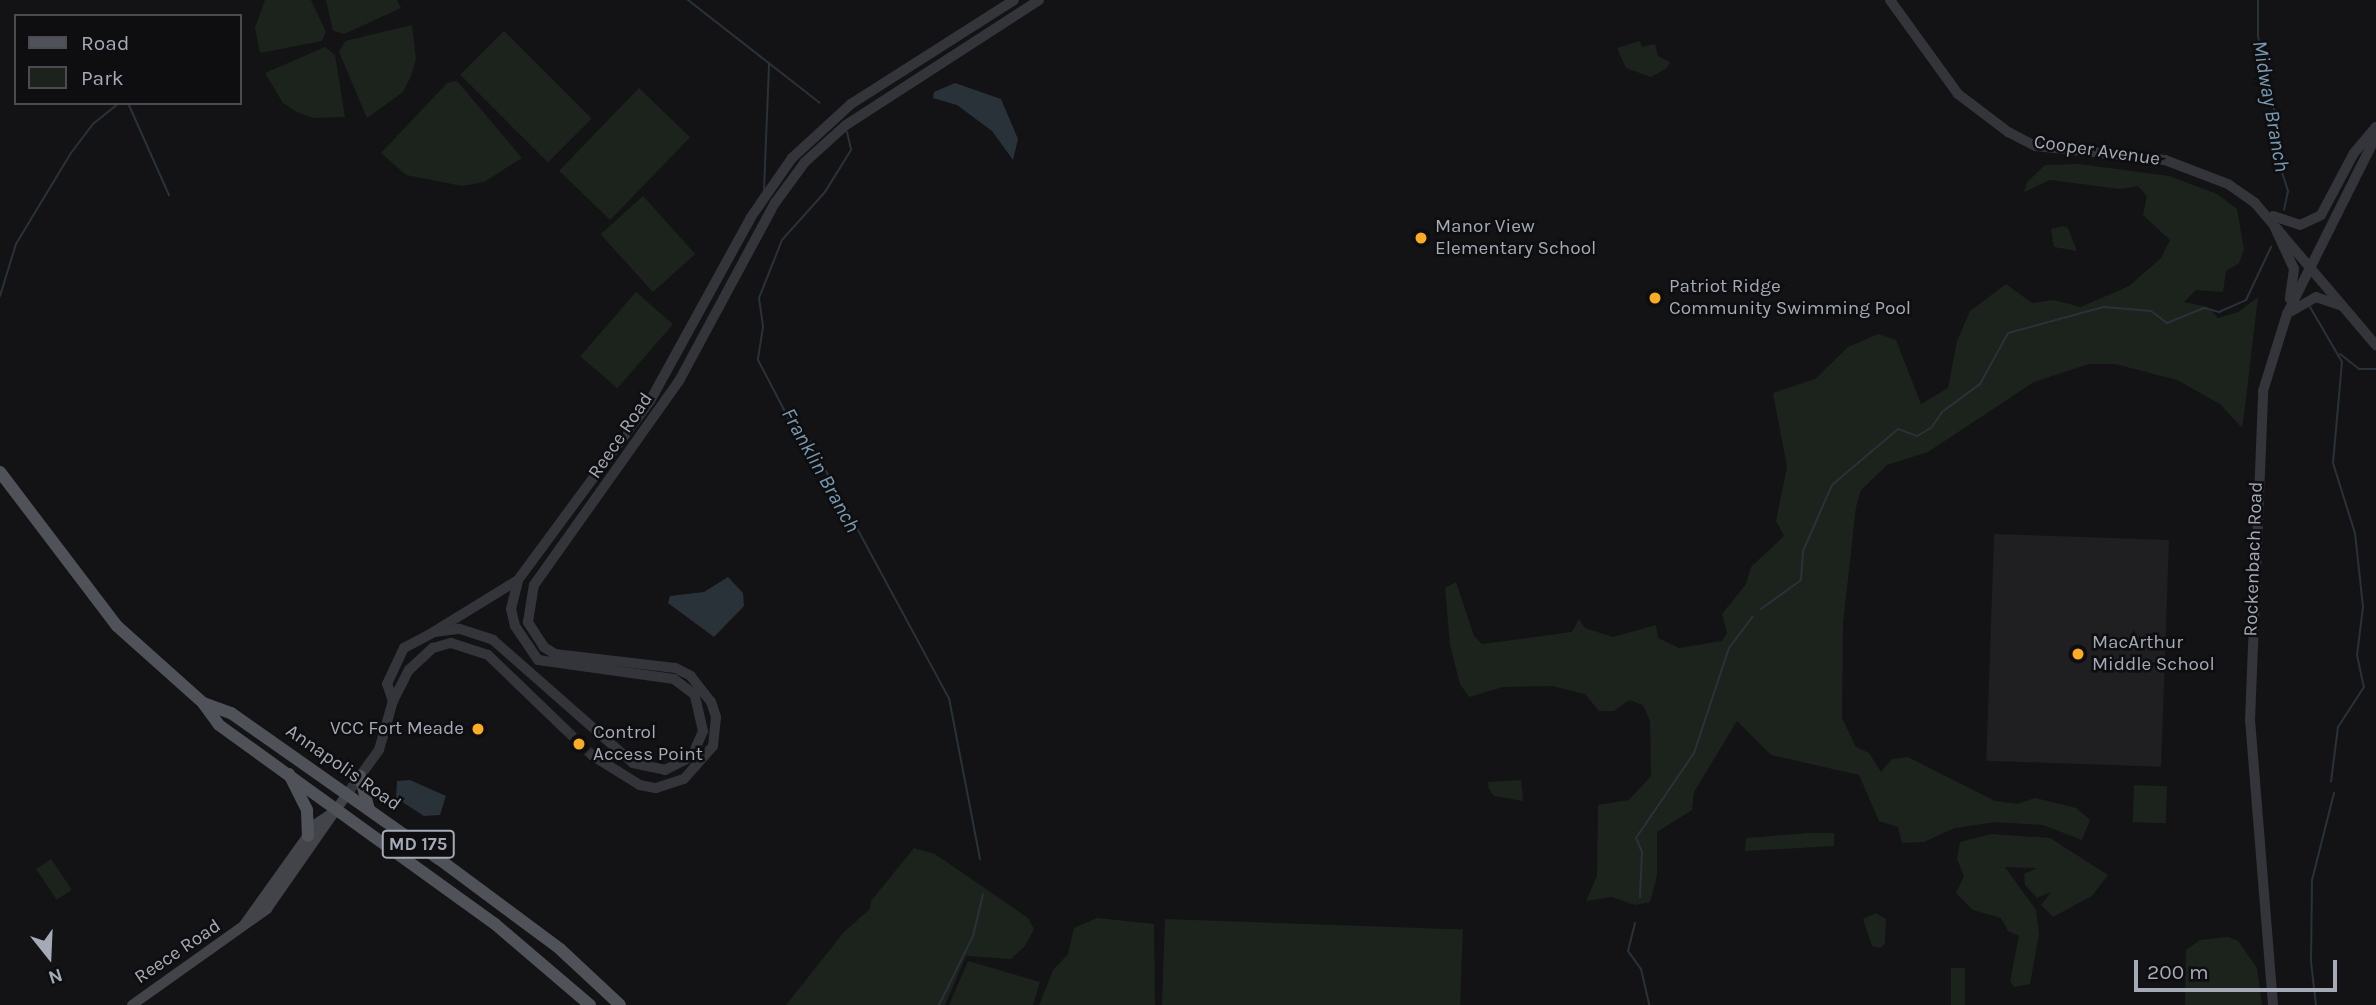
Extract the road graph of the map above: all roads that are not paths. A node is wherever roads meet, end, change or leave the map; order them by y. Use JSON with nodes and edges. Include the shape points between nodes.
{"nodes":[{"id":1,"x":1014,"y":0,"type":"edge"},
{"id":2,"x":1040,"y":0,"type":"edge"},
{"id":3,"x":1890,"y":0,"type":"edge"},
{"id":4,"x":2376,"y":127,"type":"edge"},
{"id":5,"x":2376,"y":136,"type":"edge"},
{"id":6,"x":2255,"y":203,"type":"junction"},
{"id":7,"x":2312,"y":264,"type":"junction"},
{"id":8,"x":2349,"y":310,"type":"junction"},
{"id":9,"x":2287,"y":314,"type":"junction"},
{"id":10,"x":2376,"y":345,"type":"edge"},
{"id":11,"x":0,"y":472,"type":"edge"},
{"id":12,"x":518,"y":580,"type":"junction"},
{"id":13,"x":434,"y":632,"type":"junction"},
{"id":14,"x":393,"y":701,"type":"junction"},
{"id":15,"x":203,"y":703,"type":"junction"},
{"id":16,"x":566,"y":730,"type":"tunnel mouth"},
{"id":17,"x":593,"y":755,"type":"tunnel mouth"},
{"id":18,"x":285,"y":768,"type":"junction"},
{"id":19,"x":360,"y":776,"type":"junction"},
{"id":20,"x":347,"y":794,"type":"junction"},
{"id":21,"x":339,"y":809,"type":"junction"},
{"id":22,"x":369,"y":810,"type":"junction"},
{"id":23,"x":308,"y":836,"type":"junction"},
{"id":24,"x":244,"y":928,"type":"junction"},
{"id":25,"x":132,"y":1005,"type":"edge"},
{"id":26,"x":590,"y":1005,"type":"edge"},
{"id":27,"x":620,"y":1005,"type":"edge"},
{"id":28,"x":2273,"y":1005,"type":"edge"}],
"edges":[{"from":1,"to":12,"type":"street","name":"Reece Road","via":[[850,104],[792,158],[751,217],[650,401]]},
{"from":2,"to":17,"type":"street","name":"Reece Road","via":[[846,125],[805,162],[775,203],[679,380],[625,464],[534,584],[528,622],[544,647],[555,653],[675,668],[696,681],[711,702],[716,717],[713,746],[684,779],[656,788],[640,785]]},
{"from":3,"to":6,"type":"street","name":"Cooper Avenue","via":[[1958,94],[2008,132],[2036,146],[2165,160],[2228,184]]},
{"from":4,"to":6,"type":"street","via":[[2314,220],[2287,222]]},
{"from":5,"to":7,"type":"street","name":"Rockenbach Road"},
{"from":6,"to":7,"type":"street","name":"Cooper Avenue"},
{"from":6,"to":9,"type":"street","via":[[2291,256],[2294,280]]},
{"from":7,"to":8,"type":"street","name":"Cooper Avenue"},
{"from":7,"to":9,"type":"street","name":"Rockenbach Road"},
{"from":8,"to":9,"type":"street","via":[[2316,297]]},
{"from":8,"to":10,"type":"street","name":"Cooper Avenue"},
{"from":9,"to":28,"type":"street","name":"Rockenbach Road","via":[[2270,360],[2259,426],[2251,665],[2252,777]]},
{"from":11,"to":15,"type":"main road","name":"Annapolis Road","number":"MD 175","via":[[136,648]]},
{"from":12,"to":13,"type":"street","name":"Reece Road"},
{"from":12,"to":13,"type":"street","name":"Reece Road","via":[[511,609],[514,626],[538,660],[674,679],[695,695],[703,731],[692,755],[665,770],[632,763],[493,640],[460,629]]},
{"from":13,"to":14,"type":"street","name":"Reece Road","via":[[404,648],[394,663],[387,684]]},
{"from":14,"to":16,"type":"street","name":"Reece Road","via":[[419,658],[451,643],[469,646],[488,655]]},
{"from":14,"to":19,"type":"street","name":"Reece Road","via":[[379,750]]},
{"from":15,"to":18,"type":"main road","name":"Annapolis Road","number":"MD 175","via":[[219,725]]},
{"from":15,"to":20,"type":"main road","name":"Annapolis Road","number":"MD 175","via":[[230,713]]},
{"from":18,"to":21,"type":"main road","name":"Annapolis Road","number":"MD 175"},
{"from":18,"to":23,"type":"main road","via":[[307,810]]},
{"from":19,"to":20,"type":"street","name":"Reece Road"},
{"from":19,"to":22,"type":"main road"},
{"from":20,"to":21,"type":"main road","name":"Reece Road"},
{"from":20,"to":22,"type":"main road","name":"Annapolis Road","number":"MD 175"},
{"from":21,"to":23,"type":"main road","name":"Reece Road","via":[[321,818]]},
{"from":21,"to":24,"type":"main road","name":"Reece Road","via":[[267,909]]},
{"from":21,"to":26,"type":"main road","name":"Annapolis Road","number":"MD 175","via":[[505,931]]},
{"from":22,"to":27,"type":"main road","name":"Annapolis Road","number":"MD 175","via":[[560,949]]},
{"from":23,"to":24,"type":"main road","name":"Reece Road"},
{"from":24,"to":25,"type":"main road","name":"Reece Road"}]}
